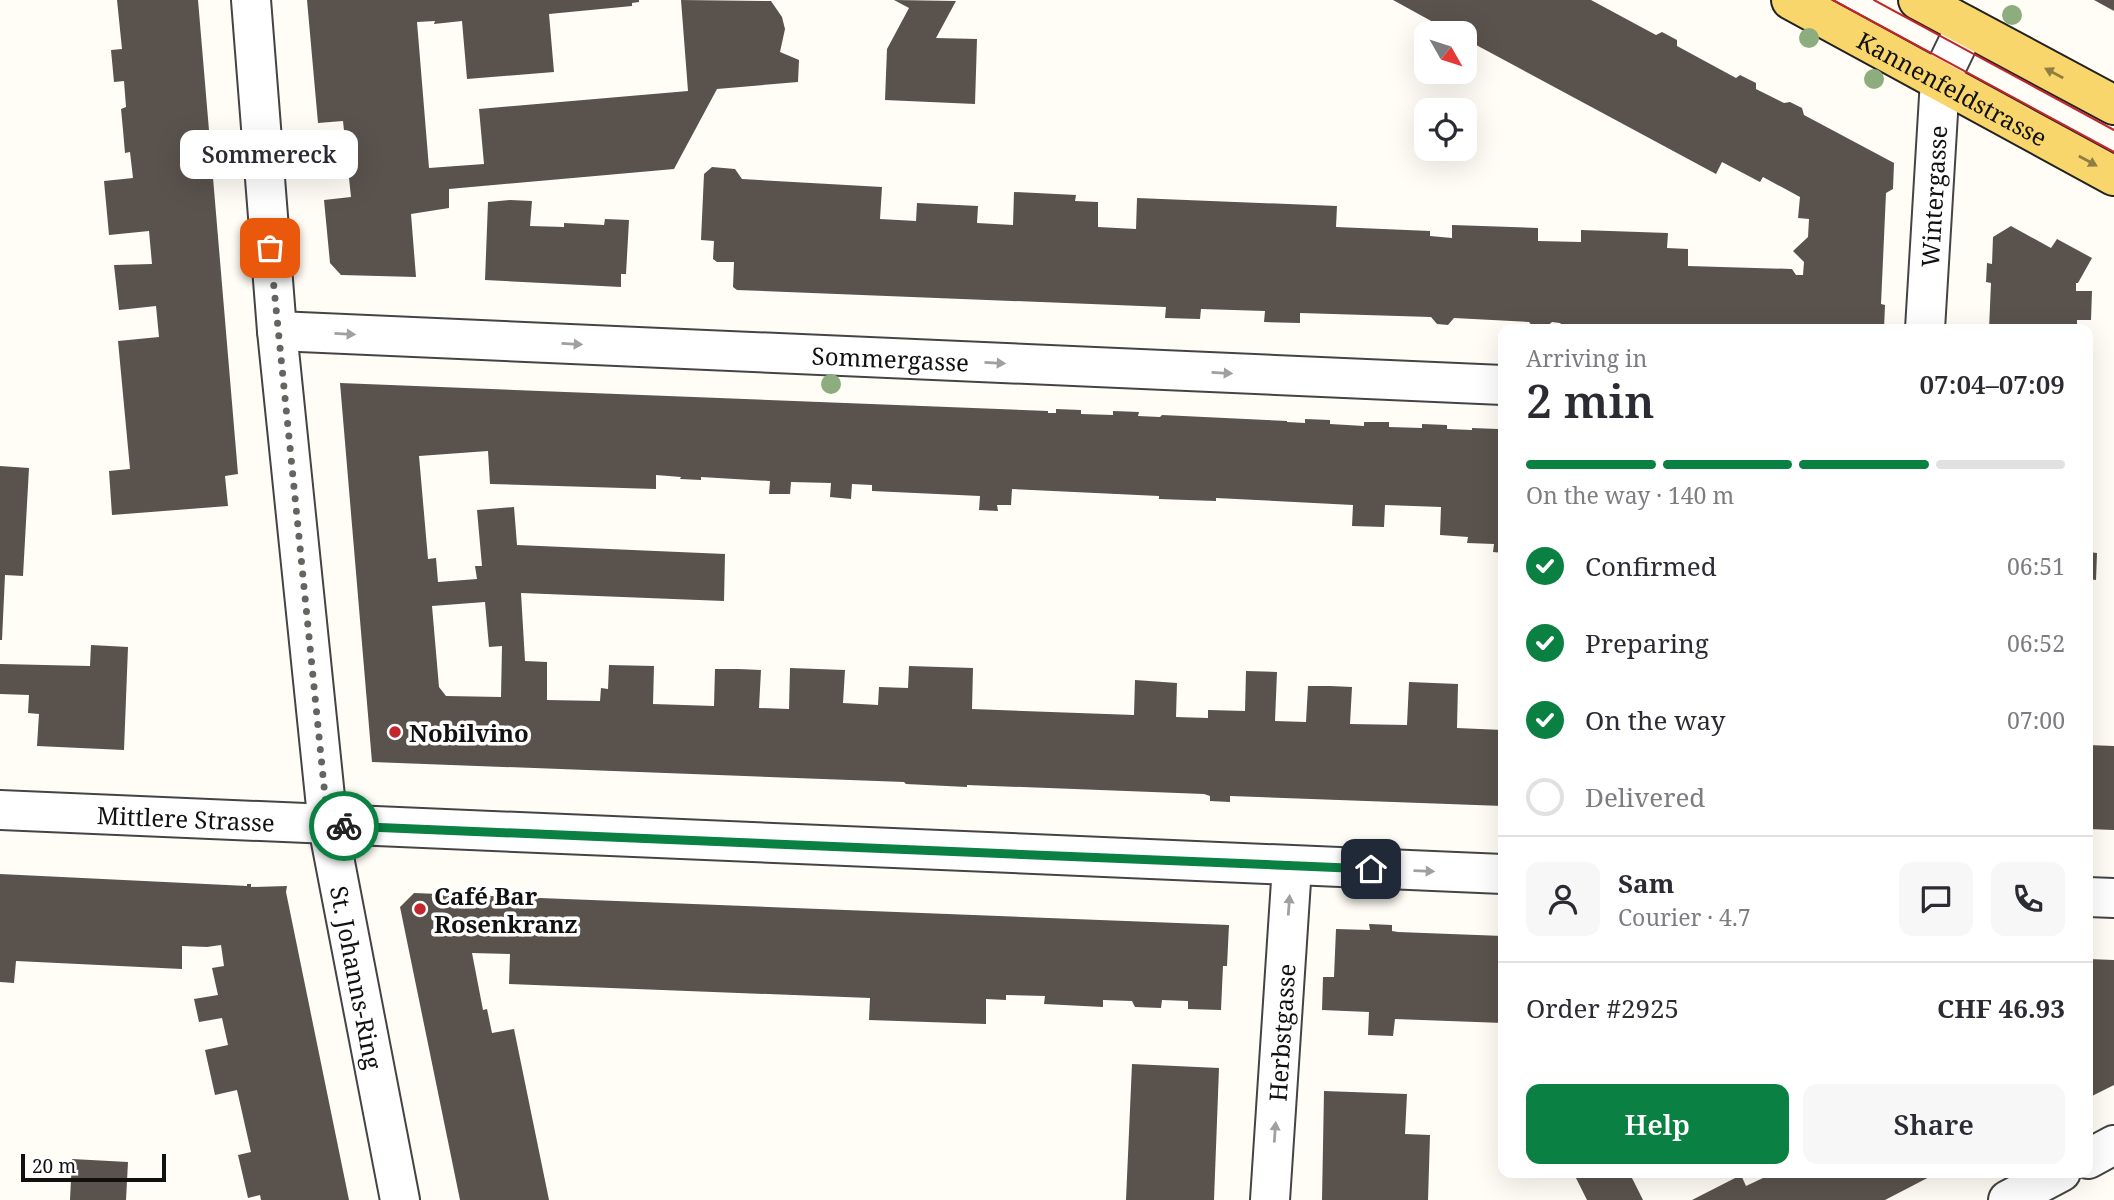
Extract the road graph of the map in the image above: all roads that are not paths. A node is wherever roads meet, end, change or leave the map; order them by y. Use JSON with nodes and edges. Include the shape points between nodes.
{"nodes":[{"id":1,"x":251,"y":0,"type":"edge"},
{"id":2,"x":1791,"y":0,"type":"edge"},
{"id":3,"x":1918,"y":0,"type":"edge"},
{"id":4,"x":1966,"y":26,"type":"junction"},
{"id":5,"x":1940,"y":80,"type":"junction"},
{"id":6,"x":2114,"y":105,"type":"edge"},
{"id":7,"x":2114,"y":176,"type":"edge"},
{"id":8,"x":1925,"y":324,"type":"edge"},
{"id":9,"x":277,"y":331,"type":"junction"},
{"id":10,"x":1498,"y":385,"type":"edge"},
{"id":11,"x":0,"y":810,"type":"edge"},
{"id":12,"x":328,"y":826,"type":"junction"},
{"id":13,"x":1292,"y":866,"type":"junction"},
{"id":14,"x":1498,"y":874,"type":"edge"},
{"id":15,"x":2093,"y":897,"type":"edge"},
{"id":16,"x":2114,"y":898,"type":"edge"},
{"id":17,"x":2114,"y":1145,"type":"edge"},
{"id":18,"x":2093,"y":1156,"type":"edge"},
{"id":19,"x":2050,"y":1178,"type":"edge"},
{"id":20,"x":400,"y":1200,"type":"edge"},
{"id":21,"x":1270,"y":1200,"type":"edge"},
{"id":22,"x":2008,"y":1200,"type":"edge"}],
"edges":[{"from":1,"to":9,"type":"street","name":"St. Johanns-Ring"},
{"from":2,"to":5,"type":"main road","name":"Kannenfeldstrasse"},
{"from":3,"to":4,"type":"main road"},
{"from":4,"to":5,"type":"street","name":"Wintergasse"},
{"from":6,"to":4,"type":"main road","one_way":true},
{"from":5,"to":7,"type":"main road","name":"Kannenfeldstrasse","one_way":true},
{"from":5,"to":8,"type":"street","name":"Wintergasse"},
{"from":9,"to":10,"type":"street","name":"Sommergasse","one_way":true},
{"from":9,"to":12,"type":"street","name":"St. Johanns-Ring"},
{"from":11,"to":12,"type":"street","name":"Mittlere Strasse"},
{"from":12,"to":13,"type":"street","name":"Mittlere Strasse"},
{"from":12,"to":20,"type":"street","name":"St. Johanns-Ring"},
{"from":13,"to":14,"type":"street","name":"Mittlere Strasse","one_way":true},
{"from":21,"to":13,"type":"street","name":"Herbstgasse","one_way":true},
{"from":15,"to":16,"type":"street"},
{"from":17,"to":18,"type":"street"},
{"from":19,"to":22,"type":"street"}]}
